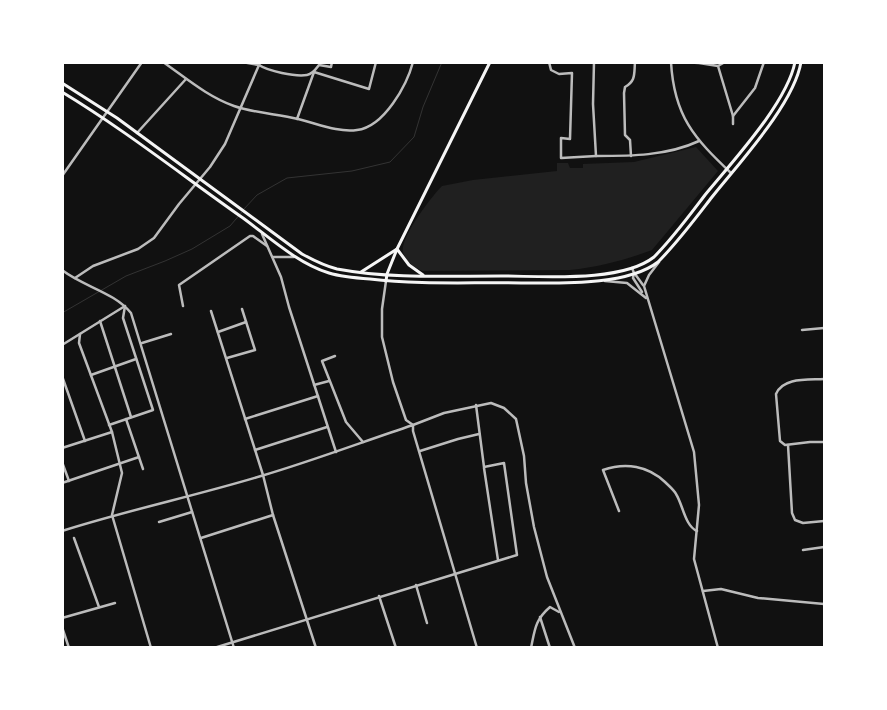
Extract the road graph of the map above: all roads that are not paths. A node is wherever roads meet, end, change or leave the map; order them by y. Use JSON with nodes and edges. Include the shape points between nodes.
{"nodes":[{"id":1,"x":142,"y":62,"type":"edge"},
{"id":2,"x":163,"y":62,"type":"edge"},
{"id":3,"x":242,"y":62,"type":"edge"},
{"id":4,"x":332,"y":62,"type":"edge"},
{"id":5,"x":376,"y":62,"type":"edge"},
{"id":6,"x":413,"y":62,"type":"edge"},
{"id":7,"x":490,"y":62,"type":"edge"},
{"id":8,"x":549,"y":62,"type":"edge"},
{"id":9,"x":594,"y":62,"type":"edge"},
{"id":10,"x":635,"y":62,"type":"edge"},
{"id":11,"x":671,"y":62,"type":"edge"},
{"id":12,"x":681,"y":62,"type":"edge"},
{"id":13,"x":725,"y":62,"type":"edge"},
{"id":14,"x":764,"y":62,"type":"edge"},
{"id":15,"x":795,"y":62,"type":"edge"},
{"id":16,"x":801,"y":62,"type":"edge"},
{"id":17,"x":699,"y":63,"type":"edge"},
{"id":18,"x":260,"y":64,"type":"edge"},
{"id":19,"x":718,"y":66,"type":"junction"},
{"id":20,"x":314,"y":72,"type":"junction"},
{"id":21,"x":186,"y":79,"type":"junction"},
{"id":22,"x":62,"y":83,"type":"edge"},
{"id":23,"x":62,"y":92,"type":"edge"},
{"id":24,"x":242,"y":108,"type":"junction"},
{"id":25,"x":108,"y":112,"type":"junction"},
{"id":26,"x":733,"y":116,"type":"junction"},
{"id":27,"x":104,"y":119,"type":"junction"},
{"id":28,"x":297,"y":119,"type":"junction"},
{"id":29,"x":733,"y":124,"type":"dead end"},
{"id":30,"x":137,"y":133,"type":"junction"},
{"id":31,"x":699,"y":141,"type":"junction"},
{"id":32,"x":596,"y":156,"type":"junction"},
{"id":33,"x":631,"y":156,"type":"junction"},
{"id":34,"x":727,"y":169,"type":"junction"},
{"id":35,"x":731,"y":173,"type":"junction"},
{"id":36,"x":62,"y":176,"type":"edge"},
{"id":37,"x":200,"y":179,"type":"junction"},
{"id":38,"x":196,"y":185,"type":"junction"},
{"id":39,"x":262,"y":234,"type":"junction"},
{"id":40,"x":268,"y":247,"type":"junction"},
{"id":41,"x":397,"y":249,"type":"junction"},
{"id":42,"x":273,"y":257,"type":"junction"},
{"id":43,"x":297,"y":257,"type":"junction"},
{"id":44,"x":660,"y":260,"type":"junction"},
{"id":45,"x":632,"y":268,"type":"junction"},
{"id":46,"x":63,"y":271,"type":"edge"},
{"id":47,"x":360,"y":273,"type":"junction"},
{"id":48,"x":634,"y":274,"type":"junction"},
{"id":49,"x":386,"y":275,"type":"junction"},
{"id":50,"x":425,"y":276,"type":"junction"},
{"id":51,"x":75,"y":278,"type":"junction"},
{"id":52,"x":386,"y":281,"type":"junction"},
{"id":53,"x":590,"y":282,"type":"junction"},
{"id":54,"x":644,"y":286,"type":"junction"},
{"id":55,"x":648,"y":299,"type":"junction"},
{"id":56,"x":125,"y":306,"type":"junction"},
{"id":57,"x":183,"y":306,"type":"dead end"},
{"id":58,"x":242,"y":309,"type":"dead end"},
{"id":59,"x":211,"y":311,"type":"dead end"},
{"id":60,"x":100,"y":321,"type":"junction"},
{"id":61,"x":246,"y":322,"type":"junction"},
{"id":62,"x":824,"y":328,"type":"edge"},
{"id":63,"x":802,"y":330,"type":"dead end"},
{"id":64,"x":218,"y":332,"type":"junction"},
{"id":65,"x":80,"y":334,"type":"junction"},
{"id":66,"x":171,"y":334,"type":"dead end"},
{"id":67,"x":141,"y":343,"type":"junction"},
{"id":68,"x":62,"y":345,"type":"edge"},
{"id":69,"x":335,"y":356,"type":"dead end"},
{"id":70,"x":136,"y":358,"type":"junction"},
{"id":71,"x":227,"y":358,"type":"junction"},
{"id":72,"x":114,"y":366,"type":"junction"},
{"id":73,"x":91,"y":375,"type":"junction"},
{"id":74,"x":62,"y":376,"type":"edge"},
{"id":75,"x":824,"y":379,"type":"edge"},
{"id":76,"x":330,"y":381,"type":"junction"},
{"id":77,"x":314,"y":384,"type":"junction"},
{"id":78,"x":318,"y":396,"type":"junction"},
{"id":79,"x":476,"y":405,"type":"junction"},
{"id":80,"x":131,"y":417,"type":"junction"},
{"id":81,"x":126,"y":419,"type":"junction"},
{"id":82,"x":245,"y":419,"type":"junction"},
{"id":83,"x":109,"y":424,"type":"junction"},
{"id":84,"x":412,"y":425,"type":"junction"},
{"id":85,"x":327,"y":427,"type":"junction"},
{"id":86,"x":112,"y":432,"type":"junction"},
{"id":87,"x":479,"y":434,"type":"junction"},
{"id":88,"x":85,"y":441,"type":"junction"},
{"id":89,"x":364,"y":442,"type":"junction"},
{"id":90,"x":824,"y":442,"type":"edge"},
{"id":91,"x":788,"y":445,"type":"junction"},
{"id":92,"x":62,"y":448,"type":"edge"},
{"id":93,"x":255,"y":450,"type":"junction"},
{"id":94,"x":420,"y":451,"type":"junction"},
{"id":95,"x":336,"y":452,"type":"junction"},
{"id":96,"x":139,"y":457,"type":"junction"},
{"id":97,"x":62,"y":462,"type":"edge"},
{"id":98,"x":120,"y":463,"type":"junction"},
{"id":99,"x":484,"y":467,"type":"junction"},
{"id":100,"x":143,"y":468,"type":"dead end"},
{"id":101,"x":263,"y":475,"type":"junction"},
{"id":102,"x":69,"y":481,"type":"junction"},
{"id":103,"x":62,"y":483,"type":"edge"},
{"id":104,"x":187,"y":497,"type":"junction"},
{"id":105,"x":619,"y":511,"type":"dead end"},
{"id":106,"x":192,"y":512,"type":"junction"},
{"id":107,"x":112,"y":515,"type":"junction"},
{"id":108,"x":274,"y":515,"type":"junction"},
{"id":109,"x":824,"y":521,"type":"edge"},
{"id":110,"x":160,"y":522,"type":"dead end"},
{"id":111,"x":62,"y":531,"type":"edge"},
{"id":112,"x":697,"y":532,"type":"junction"},
{"id":113,"x":74,"y":538,"type":"dead end"},
{"id":114,"x":200,"y":539,"type":"junction"},
{"id":115,"x":824,"y":547,"type":"edge"},
{"id":116,"x":803,"y":550,"type":"dead end"},
{"id":117,"x":498,"y":560,"type":"junction"},
{"id":118,"x":456,"y":572,"type":"junction"},
{"id":119,"x":416,"y":585,"type":"junction"},
{"id":120,"x":703,"y":591,"type":"junction"},
{"id":121,"x":379,"y":596,"type":"junction"},
{"id":122,"x":115,"y":602,"type":"dead end"},
{"id":123,"x":824,"y":604,"type":"edge"},
{"id":124,"x":99,"y":607,"type":"junction"},
{"id":125,"x":560,"y":612,"type":"junction"},
{"id":126,"x":540,"y":616,"type":"junction"},
{"id":127,"x":62,"y":618,"type":"edge"},
{"id":128,"x":307,"y":620,"type":"junction"},
{"id":129,"x":427,"y":623,"type":"dead end"},
{"id":130,"x":62,"y":627,"type":"edge"},
{"id":131,"x":232,"y":642,"type":"junction"},
{"id":132,"x":69,"y":648,"type":"edge"},
{"id":133,"x":151,"y":648,"type":"edge"},
{"id":134,"x":214,"y":648,"type":"edge"},
{"id":135,"x":234,"y":648,"type":"edge"},
{"id":136,"x":316,"y":648,"type":"edge"},
{"id":137,"x":396,"y":648,"type":"edge"},
{"id":138,"x":477,"y":648,"type":"edge"},
{"id":139,"x":531,"y":648,"type":"edge"},
{"id":140,"x":550,"y":648,"type":"edge"},
{"id":141,"x":575,"y":648,"type":"edge"},
{"id":142,"x":718,"y":648,"type":"edge"}],
"edges":[{"from":1,"to":25,"type":"street"},
{"from":2,"to":21,"type":"street"},
{"from":3,"to":18,"type":"street"},
{"from":4,"to":20,"type":"street","via":[[330,66],[319,65]]},
{"from":5,"to":20,"type":"street","via":[[369,89]]},
{"from":6,"to":28,"type":"street","via":[[408,79],[396,99],[381,117],[369,125],[358,130],[334,128]]},
{"from":7,"to":41,"type":"main road"},
{"from":8,"to":32,"type":"street","via":[[550,70],[559,74],[572,73],[570,139],[561,138],[561,158]]},
{"from":9,"to":32,"type":"street"},
{"from":10,"to":33,"type":"street","via":[[634,79],[625,87],[624,94],[625,135],[630,140]]},
{"from":11,"to":31,"type":"street","via":[[677,101]]},
{"from":12,"to":17,"type":"street"},
{"from":13,"to":19,"type":"street"},
{"from":14,"to":26,"type":"street","via":[[755,88]]},
{"from":15,"to":34,"type":"main road","via":[[772,110]]},
{"from":16,"to":35,"type":"main road","via":[[777,114]]},
{"from":17,"to":19,"type":"street"},
{"from":18,"to":20,"type":"street","via":[[282,73],[308,75]]},
{"from":18,"to":24,"type":"street"},
{"from":19,"to":26,"type":"street"},
{"from":20,"to":28,"type":"street"},
{"from":21,"to":24,"type":"street","via":[[211,96]]},
{"from":21,"to":30,"type":"street"},
{"from":22,"to":25,"type":"main road"},
{"from":23,"to":27,"type":"main road"},
{"from":24,"to":28,"type":"street"},
{"from":24,"to":37,"type":"street","via":[[225,144]]},
{"from":25,"to":27,"type":"street"},
{"from":25,"to":30,"type":"main road"},
{"from":26,"to":29,"type":"street"},
{"from":27,"to":36,"type":"street"},
{"from":27,"to":38,"type":"main road"},
{"from":30,"to":37,"type":"main road"},
{"from":31,"to":33,"type":"street","via":[[685,148]]},
{"from":31,"to":34,"type":"street"},
{"from":32,"to":33,"type":"street"},
{"from":34,"to":35,"type":"street"},
{"from":34,"to":45,"type":"main road","via":[[662,250],[648,262]]},
{"from":35,"to":44,"type":"main road"},
{"from":37,"to":38,"type":"street"},
{"from":37,"to":47,"type":"main road","via":[[296,250],[335,268]]},
{"from":38,"to":39,"type":"main road"},
{"from":38,"to":51,"type":"street","via":[[154,238],[93,266]]},
{"from":39,"to":40,"type":"street"},
{"from":39,"to":43,"type":"main road"},
{"from":40,"to":42,"type":"street"},
{"from":40,"to":57,"type":"street","via":[[251,235],[178,286]]},
{"from":41,"to":47,"type":"main road"},
{"from":41,"to":49,"type":"main road"},
{"from":41,"to":50,"type":"main road","via":[[416,272]]},
{"from":42,"to":43,"type":"street"},
{"from":42,"to":77,"type":"street"},
{"from":43,"to":52,"type":"main road","via":[[331,274]]},
{"from":44,"to":48,"type":"main road"},
{"from":44,"to":54,"type":"street"},
{"from":45,"to":48,"type":"street"},
{"from":45,"to":50,"type":"main road","via":[[589,275]]},
{"from":46,"to":51,"type":"street"},
{"from":47,"to":49,"type":"main road"},
{"from":48,"to":53,"type":"main road"},
{"from":48,"to":54,"type":"street"},
{"from":48,"to":55,"type":"street","via":[[633,278]]},
{"from":49,"to":50,"type":"main road"},
{"from":49,"to":52,"type":"main road"},
{"from":51,"to":56,"type":"street"},
{"from":52,"to":53,"type":"main road"},
{"from":52,"to":84,"type":"street","via":[[382,337],[393,382],[406,420]]},
{"from":53,"to":55,"type":"street","via":[[627,283]]},
{"from":54,"to":55,"type":"street"},
{"from":55,"to":112,"type":"street","via":[[694,452],[699,505]]},
{"from":56,"to":60,"type":"street"},
{"from":56,"to":67,"type":"street","via":[[131,313]]},
{"from":56,"to":70,"type":"street","via":[[123,318]]},
{"from":58,"to":61,"type":"street"},
{"from":59,"to":64,"type":"street"},
{"from":60,"to":65,"type":"street"},
{"from":60,"to":72,"type":"street"},
{"from":61,"to":64,"type":"street"},
{"from":61,"to":71,"type":"street","via":[[254,351]]},
{"from":62,"to":63,"type":"street"},
{"from":64,"to":71,"type":"street"},
{"from":65,"to":68,"type":"street"},
{"from":65,"to":73,"type":"street","via":[[79,343]]},
{"from":66,"to":67,"type":"street"},
{"from":67,"to":104,"type":"street"},
{"from":69,"to":76,"type":"street","via":[[322,360]]},
{"from":70,"to":72,"type":"street"},
{"from":70,"to":80,"type":"street","via":[[153,410]]},
{"from":71,"to":82,"type":"street"},
{"from":72,"to":73,"type":"street"},
{"from":72,"to":80,"type":"street"},
{"from":73,"to":83,"type":"street"},
{"from":74,"to":88,"type":"street"},
{"from":75,"to":91,"type":"street","via":[[786,383],[778,388],[780,441]]},
{"from":76,"to":77,"type":"street"},
{"from":76,"to":89,"type":"street","via":[[346,422]]},
{"from":77,"to":78,"type":"street"},
{"from":78,"to":82,"type":"street"},
{"from":78,"to":85,"type":"street"},
{"from":79,"to":84,"type":"street"},
{"from":79,"to":87,"type":"street"},
{"from":79,"to":125,"type":"street","via":[[491,402],[516,419],[534,527]]},
{"from":80,"to":81,"type":"street"},
{"from":81,"to":83,"type":"street"},
{"from":81,"to":96,"type":"street"},
{"from":82,"to":93,"type":"street"},
{"from":83,"to":86,"type":"street"},
{"from":84,"to":89,"type":"street"},
{"from":84,"to":94,"type":"street"},
{"from":85,"to":93,"type":"street"},
{"from":85,"to":95,"type":"street"},
{"from":86,"to":88,"type":"street"},
{"from":86,"to":98,"type":"street"},
{"from":87,"to":94,"type":"street"},
{"from":87,"to":99,"type":"street"},
{"from":88,"to":92,"type":"street"},
{"from":89,"to":95,"type":"street"},
{"from":90,"to":91,"type":"street"},
{"from":91,"to":109,"type":"street","via":[[795,520],[803,523]]},
{"from":93,"to":101,"type":"street"},
{"from":94,"to":118,"type":"street"},
{"from":95,"to":101,"type":"street"},
{"from":96,"to":98,"type":"street"},
{"from":96,"to":100,"type":"street"},
{"from":97,"to":102,"type":"street"},
{"from":98,"to":102,"type":"street"},
{"from":98,"to":107,"type":"street","via":[[122,473]]},
{"from":99,"to":117,"type":"street"},
{"from":99,"to":117,"type":"street","via":[[504,463],[517,555]]},
{"from":101,"to":104,"type":"street"},
{"from":101,"to":108,"type":"street"},
{"from":102,"to":103,"type":"street"},
{"from":104,"to":106,"type":"street"},
{"from":104,"to":107,"type":"street"},
{"from":105,"to":112,"type":"street","via":[[604,470],[613,466],[641,467],[657,474],[676,493]]},
{"from":106,"to":110,"type":"street"},
{"from":106,"to":114,"type":"street"},
{"from":107,"to":111,"type":"street"},
{"from":107,"to":133,"type":"street"},
{"from":108,"to":114,"type":"street"},
{"from":108,"to":128,"type":"street"},
{"from":112,"to":120,"type":"street","via":[[694,559]]},
{"from":113,"to":124,"type":"street"},
{"from":114,"to":131,"type":"street"},
{"from":115,"to":116,"type":"street"},
{"from":117,"to":118,"type":"street"},
{"from":118,"to":119,"type":"street"},
{"from":118,"to":138,"type":"street"},
{"from":119,"to":121,"type":"street"},
{"from":119,"to":129,"type":"street"},
{"from":120,"to":123,"type":"street","via":[[721,589],[758,598]]},
{"from":120,"to":142,"type":"street"},
{"from":121,"to":128,"type":"street"},
{"from":121,"to":137,"type":"street"},
{"from":122,"to":124,"type":"street"},
{"from":124,"to":127,"type":"street"},
{"from":125,"to":126,"type":"street","via":[[550,607]]},
{"from":125,"to":141,"type":"street"},
{"from":126,"to":139,"type":"street"},
{"from":126,"to":140,"type":"street"},
{"from":128,"to":131,"type":"street"},
{"from":128,"to":136,"type":"street"},
{"from":130,"to":132,"type":"street"},
{"from":131,"to":134,"type":"street"},
{"from":131,"to":135,"type":"street"}]}
